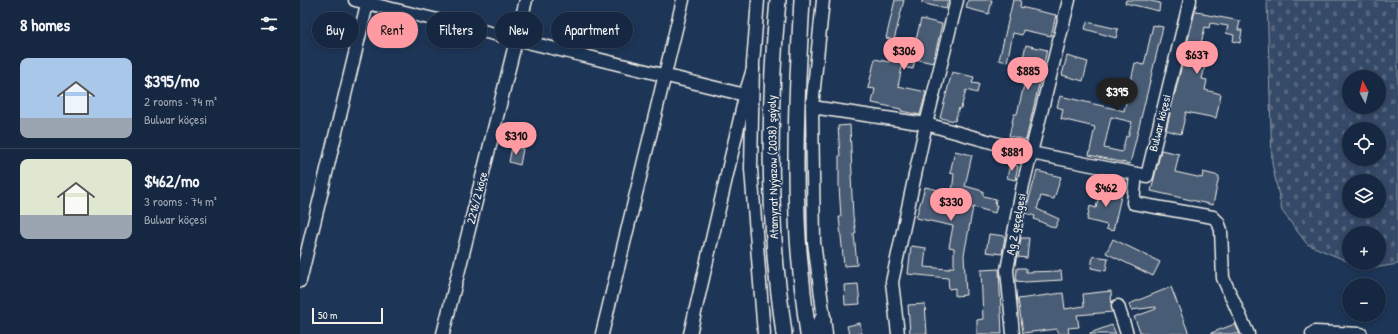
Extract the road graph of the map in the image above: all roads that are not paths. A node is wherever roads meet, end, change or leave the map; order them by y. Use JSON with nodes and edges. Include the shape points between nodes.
{"nodes":[{"id":1,"x":355,"y":0,"type":"edge"},
{"id":2,"x":526,"y":0,"type":"edge"},
{"id":3,"x":683,"y":0,"type":"edge"},
{"id":4,"x":758,"y":0,"type":"edge"},
{"id":5,"x":778,"y":0,"type":"edge"},
{"id":6,"x":802,"y":0,"type":"edge"},
{"id":7,"x":823,"y":0,"type":"edge"},
{"id":8,"x":957,"y":0,"type":"edge"},
{"id":9,"x":1070,"y":0,"type":"edge"},
{"id":10,"x":1190,"y":0,"type":"edge"},
{"id":11,"x":368,"y":1,"type":"edge"},
{"id":12,"x":523,"y":12,"type":"edge"},
{"id":13,"x":495,"y":34,"type":"edge"},
{"id":14,"x":543,"y":46,"type":"edge"},
{"id":15,"x":514,"y":48,"type":"edge"},
{"id":16,"x":753,"y":66,"type":"junction"},
{"id":17,"x":665,"y":75,"type":"junction"},
{"id":18,"x":745,"y":94,"type":"junction"},
{"id":19,"x":812,"y":107,"type":"junction"},
{"id":20,"x":926,"y":124,"type":"junction"},
{"id":21,"x":1032,"y":153,"type":"junction"},
{"id":22,"x":1141,"y":175,"type":"junction"},
{"id":23,"x":300,"y":281,"type":"edge"},
{"id":24,"x":1118,"y":306,"type":"dead end"},
{"id":25,"x":824,"y":318,"type":"junction"},
{"id":26,"x":443,"y":334,"type":"edge"},
{"id":27,"x":602,"y":334,"type":"edge"},
{"id":28,"x":690,"y":334,"type":"edge"},
{"id":29,"x":764,"y":334,"type":"edge"},
{"id":30,"x":784,"y":334,"type":"edge"},
{"id":31,"x":808,"y":334,"type":"edge"},
{"id":32,"x":817,"y":334,"type":"edge"},
{"id":33,"x":826,"y":334,"type":"edge"},
{"id":34,"x":898,"y":334,"type":"edge"},
{"id":35,"x":1013,"y":334,"type":"edge"},
{"id":36,"x":1127,"y":334,"type":"edge"},
{"id":37,"x":1248,"y":334,"type":"edge"},
{"id":38,"x":1312,"y":334,"type":"edge"},
{"id":39,"x":1362,"y":334,"type":"edge"}],
"edges":[{"from":1,"to":11,"type":"street"},
{"from":2,"to":12,"type":"street","name":"2216/2 köçe"},
{"from":3,"to":17,"type":"street"},
{"from":4,"to":16,"type":"street"},
{"from":5,"to":30,"type":"main road","name":"Atamyrat Nyýazow (2038) şaýoly","via":[[772,100],[772,200],[775,256]]},
{"from":6,"to":31,"type":"main road","name":"Atamyrat Nyýazow (2038) şaýoly","via":[[796,110],[796,215]]},
{"from":7,"to":19,"type":"street"},
{"from":8,"to":20,"type":"street"},
{"from":9,"to":21,"type":"street","name":"Ag 2 geçelgesi"},
{"from":10,"to":22,"type":"street","name":"Bulwar köçesi"},
{"from":11,"to":13,"type":"street"},
{"from":11,"to":23,"type":"street"},
{"from":14,"to":17,"type":"street"},
{"from":15,"to":26,"type":"street","name":"2216/2 köçe"},
{"from":16,"to":18,"type":"street"},
{"from":16,"to":29,"type":"street","via":[[750,169]]},
{"from":17,"to":18,"type":"street"},
{"from":17,"to":27,"type":"street"},
{"from":18,"to":28,"type":"street"},
{"from":19,"to":20,"type":"street"},
{"from":19,"to":25,"type":"street","via":[[814,242]]},
{"from":20,"to":21,"type":"street"},
{"from":20,"to":34,"type":"street","via":[[892,282]]},
{"from":21,"to":22,"type":"street"},
{"from":21,"to":35,"type":"street","name":"Ag 2 geçelgesi","via":[[1007,270]]},
{"from":22,"to":37,"type":"street","name":"Bulwar köçesi","via":[[1133,203],[1213,217],[1218,222],[1221,230],[1223,278]]},
{"from":24,"to":36,"type":"street"},
{"from":25,"to":32,"type":"main road"},
{"from":25,"to":33,"type":"street"},
{"from":38,"to":39,"type":"street"}]}
